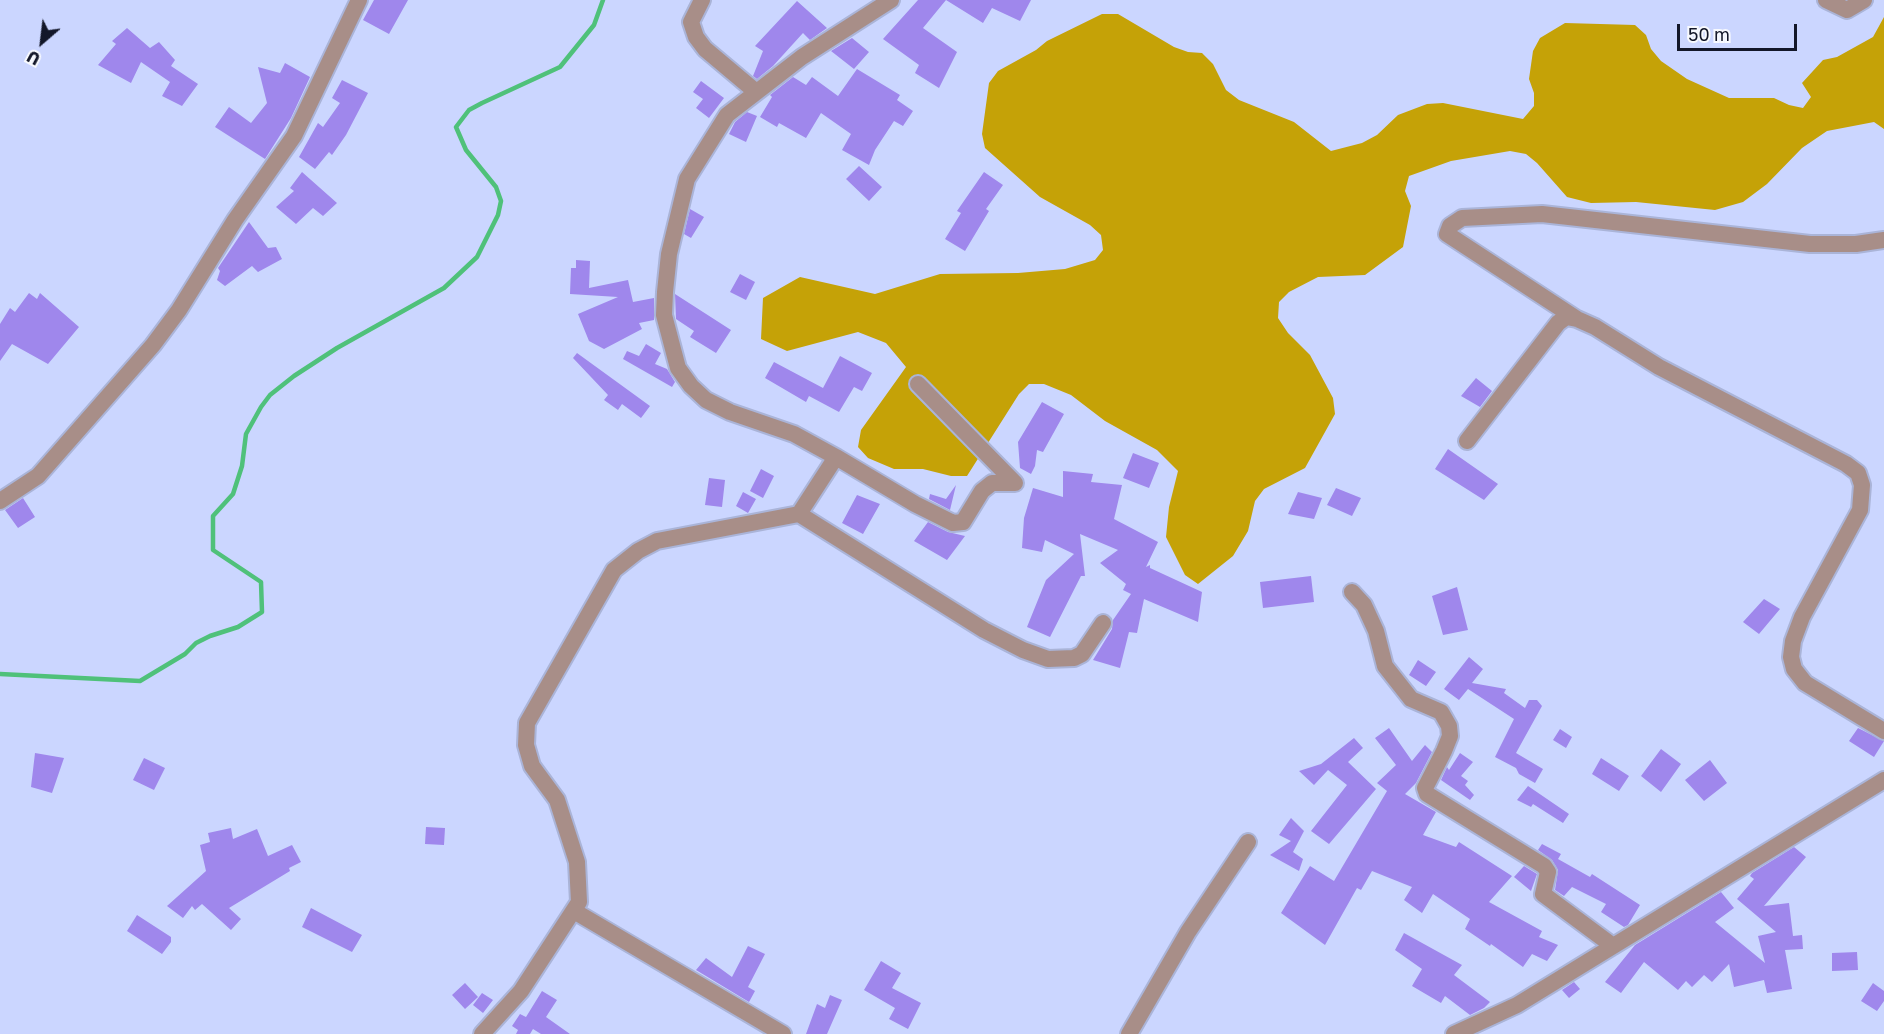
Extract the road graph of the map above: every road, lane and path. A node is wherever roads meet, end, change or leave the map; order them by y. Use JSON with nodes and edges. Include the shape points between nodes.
{"nodes":[{"id":1,"x":359,"y":0,"type":"edge"},
{"id":2,"x":702,"y":0,"type":"edge"},
{"id":3,"x":891,"y":0,"type":"edge"},
{"id":4,"x":1826,"y":0,"type":"edge"},
{"id":5,"x":1864,"y":0,"type":"edge"},
{"id":6,"x":755,"y":91,"type":"junction"},
{"id":7,"x":1884,"y":240,"type":"edge"},
{"id":8,"x":1577,"y":319,"type":"junction"},
{"id":9,"x":918,"y":384,"type":"dead end"},
{"id":10,"x":1467,"y":441,"type":"dead end"},
{"id":11,"x":836,"y":457,"type":"junction"},
{"id":12,"x":0,"y":501,"type":"edge"},
{"id":13,"x":799,"y":514,"type":"junction"},
{"id":14,"x":1353,"y":592,"type":"dead end"},
{"id":15,"x":1103,"y":623,"type":"dead end"},
{"id":16,"x":1884,"y":731,"type":"edge"},
{"id":17,"x":1884,"y":780,"type":"edge"},
{"id":18,"x":1248,"y":842,"type":"dead end"},
{"id":19,"x":573,"y":911,"type":"junction"},
{"id":20,"x":1613,"y":946,"type":"junction"},
{"id":21,"x":482,"y":1034,"type":"edge"},
{"id":22,"x":783,"y":1034,"type":"edge"},
{"id":23,"x":1129,"y":1034,"type":"edge"},
{"id":24,"x":1454,"y":1034,"type":"edge"}],
"edges":[{"from":1,"to":12,"type":"street","via":[[294,136],[179,310],[38,476]]},
{"from":2,"to":6,"type":"street","via":[[691,22],[696,37]]},
{"from":3,"to":6,"type":"street","via":[[842,29]]},
{"from":4,"to":5,"type":"street","via":[[1847,10]]},
{"from":6,"to":11,"type":"street","via":[[727,115],[687,179],[669,254],[664,315],[678,368],[706,400],[794,434]]},
{"from":7,"to":8,"type":"street","via":[[1810,244],[1542,214],[1462,218],[1450,226],[1447,234]]},
{"from":8,"to":10,"type":"street","via":[[1566,317],[1558,322]]},
{"from":8,"to":16,"type":"street","via":[[1858,473],[1863,496],[1860,510],[1802,617],[1791,657],[1794,669],[1805,683]]},
{"from":9,"to":11,"type":"street","via":[[1015,483],[992,483],[982,491],[963,522],[954,523]]},
{"from":11,"to":13,"type":"street"},
{"from":13,"to":15,"type":"street","via":[[984,630],[1048,659],[1082,654]]},
{"from":13,"to":19,"type":"street","via":[[657,541],[631,556],[615,570],[534,707],[527,723],[526,745],[532,766],[557,800],[577,862],[579,902]]},
{"from":14,"to":20,"type":"street","via":[[1376,631],[1385,666],[1411,699],[1442,712],[1449,726],[1450,736],[1425,788],[1427,794],[1544,866],[1548,872],[1543,894]]},
{"from":17,"to":20,"type":"street"},
{"from":18,"to":23,"type":"street","via":[[1188,932]]},
{"from":19,"to":21,"type":"street","via":[[521,991]]},
{"from":19,"to":22,"type":"street"},
{"from":20,"to":24,"type":"street","via":[[1517,1005]]}]}
